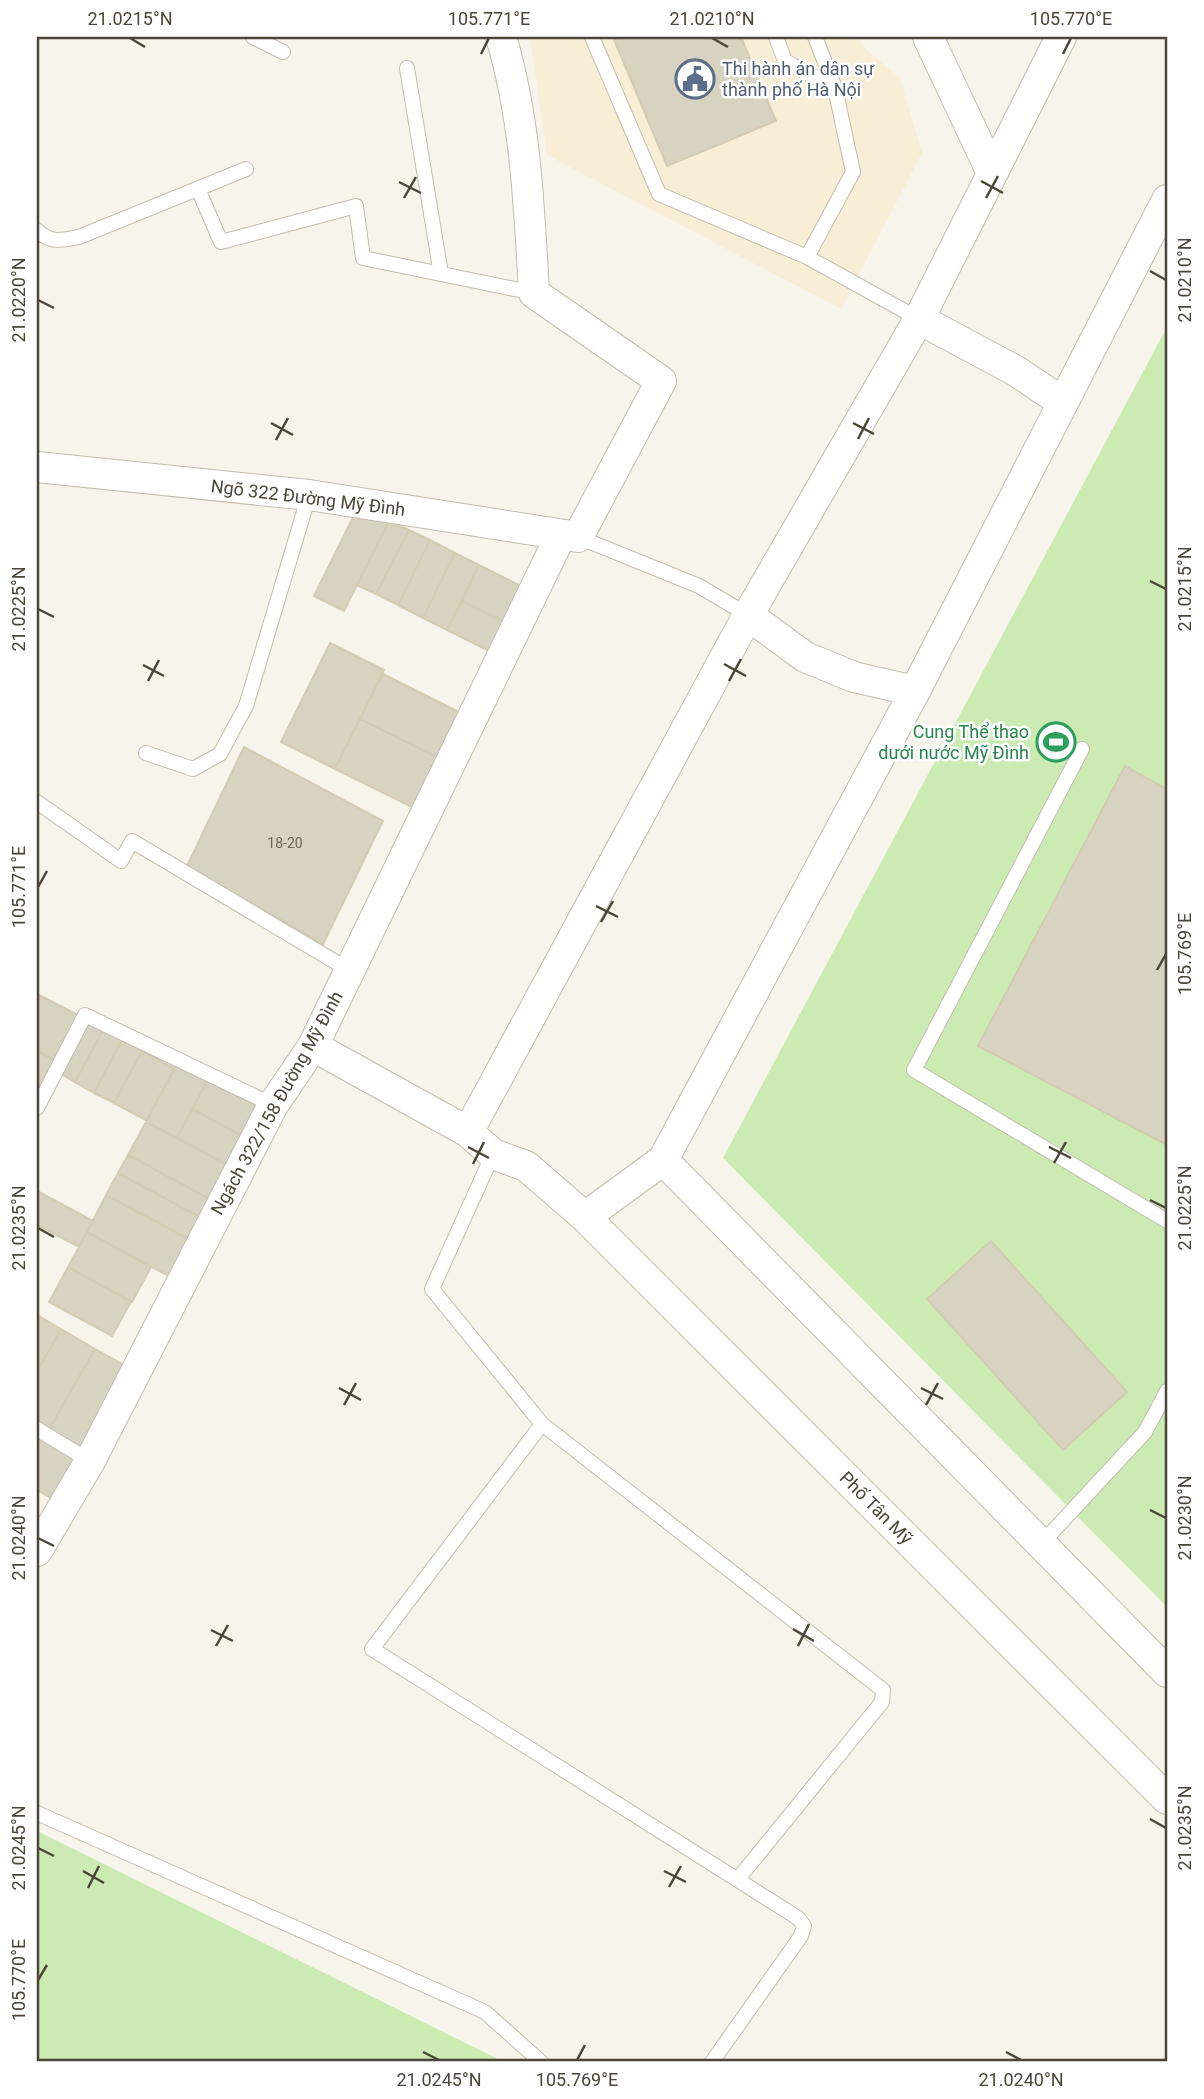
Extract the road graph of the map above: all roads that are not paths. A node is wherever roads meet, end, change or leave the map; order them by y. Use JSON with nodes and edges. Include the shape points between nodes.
{"nodes":[{"id":1,"x":253,"y":37,"type":"edge"},
{"id":2,"x":501,"y":37,"type":"edge"},
{"id":3,"x":592,"y":37,"type":"edge"},
{"id":4,"x":776,"y":37,"type":"edge"},
{"id":5,"x":815,"y":37,"type":"edge"},
{"id":6,"x":928,"y":37,"type":"edge"},
{"id":7,"x":1061,"y":37,"type":"edge"},
{"id":8,"x":283,"y":52,"type":"dead end"},
{"id":9,"x":407,"y":68,"type":"dead end"},
{"id":10,"x":835,"y":88,"type":"junction"},
{"id":11,"x":246,"y":169,"type":"dead end"},
{"id":12,"x":992,"y":173,"type":"junction"},
{"id":13,"x":198,"y":189,"type":"junction"},
{"id":14,"x":1167,"y":200,"type":"edge"},
{"id":15,"x":37,"y":230,"type":"edge"},
{"id":16,"x":807,"y":257,"type":"junction"},
{"id":17,"x":441,"y":274,"type":"junction"},
{"id":18,"x":534,"y":293,"type":"junction"},
{"id":19,"x":919,"y":319,"type":"junction"},
{"id":20,"x":1062,"y":402,"type":"junction"},
{"id":21,"x":37,"y":467,"type":"edge"},
{"id":22,"x":309,"y":495,"type":"junction"},
{"id":23,"x":570,"y":536,"type":"junction"},
{"id":24,"x":748,"y":615,"type":"junction"},
{"id":25,"x":915,"y":691,"type":"junction"},
{"id":26,"x":1082,"y":749,"type":"dead end"},
{"id":27,"x":146,"y":753,"type":"dead end"},
{"id":28,"x":37,"y":802,"type":"edge"},
{"id":29,"x":349,"y":970,"type":"junction"},
{"id":30,"x":313,"y":1046,"type":"junction"},
{"id":31,"x":273,"y":1105,"type":"junction"},
{"id":32,"x":37,"y":1108,"type":"edge"},
{"id":33,"x":468,"y":1132,"type":"junction"},
{"id":34,"x":493,"y":1154,"type":"junction"},
{"id":35,"x":663,"y":1160,"type":"junction"},
{"id":36,"x":585,"y":1217,"type":"junction"},
{"id":37,"x":1167,"y":1221,"type":"edge"},
{"id":38,"x":1167,"y":1391,"type":"edge"},
{"id":39,"x":542,"y":1424,"type":"junction"},
{"id":40,"x":37,"y":1429,"type":"edge"},
{"id":41,"x":90,"y":1461,"type":"junction"},
{"id":42,"x":1042,"y":1544,"type":"junction"},
{"id":43,"x":37,"y":1551,"type":"edge"},
{"id":44,"x":1167,"y":1672,"type":"edge"},
{"id":45,"x":1167,"y":1799,"type":"edge"},
{"id":46,"x":37,"y":1813,"type":"edge"},
{"id":47,"x":738,"y":1879,"type":"junction"},
{"id":48,"x":541,"y":2062,"type":"edge"},
{"id":49,"x":712,"y":2062,"type":"edge"}],
"edges":[{"from":1,"to":8,"type":"lane"},
{"from":2,"to":18,"type":"street","via":[[516,88],[527,167]]},
{"from":3,"to":16,"type":"lane","via":[[659,194]]},
{"from":4,"to":10,"type":"lane","via":[[785,61]]},
{"from":5,"to":10,"type":"lane"},
{"from":6,"to":12,"type":"street"},
{"from":7,"to":12,"type":"street"},
{"from":9,"to":17,"type":"lane"},
{"from":10,"to":16,"type":"lane","via":[[853,172]]},
{"from":11,"to":13,"type":"lane"},
{"from":12,"to":19,"type":"street"},
{"from":13,"to":15,"type":"lane","via":[[79,237],[53,241]]},
{"from":13,"to":17,"type":"lane","via":[[221,242],[356,206],[363,258]]},
{"from":14,"to":20,"type":"street"},
{"from":16,"to":19,"type":"lane"},
{"from":17,"to":18,"type":"lane"},
{"from":18,"to":23,"type":"street","name":"Ngách 322/158 Đường Mỹ Đình","via":[[661,381]]},
{"from":19,"to":20,"type":"street","via":[[1016,371]]},
{"from":19,"to":24,"type":"street"},
{"from":20,"to":25,"type":"street"},
{"from":21,"to":22,"type":"street","name":"Ngõ 322 Đường Mỹ Đình"},
{"from":22,"to":23,"type":"street","name":"Ngõ 322 Đường Mỹ Đình"},
{"from":22,"to":27,"type":"lane","via":[[246,706],[220,754],[193,769]]},
{"from":23,"to":24,"type":"lane","via":[[699,586]]},
{"from":23,"to":29,"type":"street","name":"Ngách 322/158 Đường Mỹ Đình"},
{"from":24,"to":25,"type":"street","via":[[805,657],[854,677]]},
{"from":24,"to":33,"type":"street"},
{"from":25,"to":35,"type":"street"},
{"from":26,"to":37,"type":"lane","via":[[914,1070]]},
{"from":28,"to":29,"type":"lane","via":[[121,861],[132,841]]},
{"from":29,"to":30,"type":"street","name":"Ngách 322/158 Đường Mỹ Đình"},
{"from":30,"to":31,"type":"street","name":"Ngách 322/158 Đường Mỹ Đình"},
{"from":30,"to":33,"type":"street"},
{"from":31,"to":32,"type":"lane","via":[[85,1015]]},
{"from":31,"to":41,"type":"street","name":"Ngách 322/158 Đường Mỹ Đình"},
{"from":33,"to":34,"type":"street"},
{"from":34,"to":36,"type":"street","name":"Phố Tân Mỹ","via":[[526,1166]]},
{"from":34,"to":39,"type":"lane","via":[[432,1289]]},
{"from":35,"to":36,"type":"street"},
{"from":35,"to":42,"type":"street"},
{"from":36,"to":45,"type":"street","name":"Phố Tân Mỹ"},
{"from":38,"to":42,"type":"lane","via":[[1145,1432]]},
{"from":39,"to":47,"type":"lane","via":[[883,1690],[882,1702]]},
{"from":39,"to":47,"type":"lane","via":[[372,1649]]},
{"from":40,"to":41,"type":"lane"},
{"from":41,"to":43,"type":"street","name":"Ngách 322/158 Đường Mỹ Đình"},
{"from":42,"to":44,"type":"street"},
{"from":46,"to":48,"type":"lane","via":[[485,2012]]},
{"from":47,"to":49,"type":"lane","via":[[804,1926]]}]}
